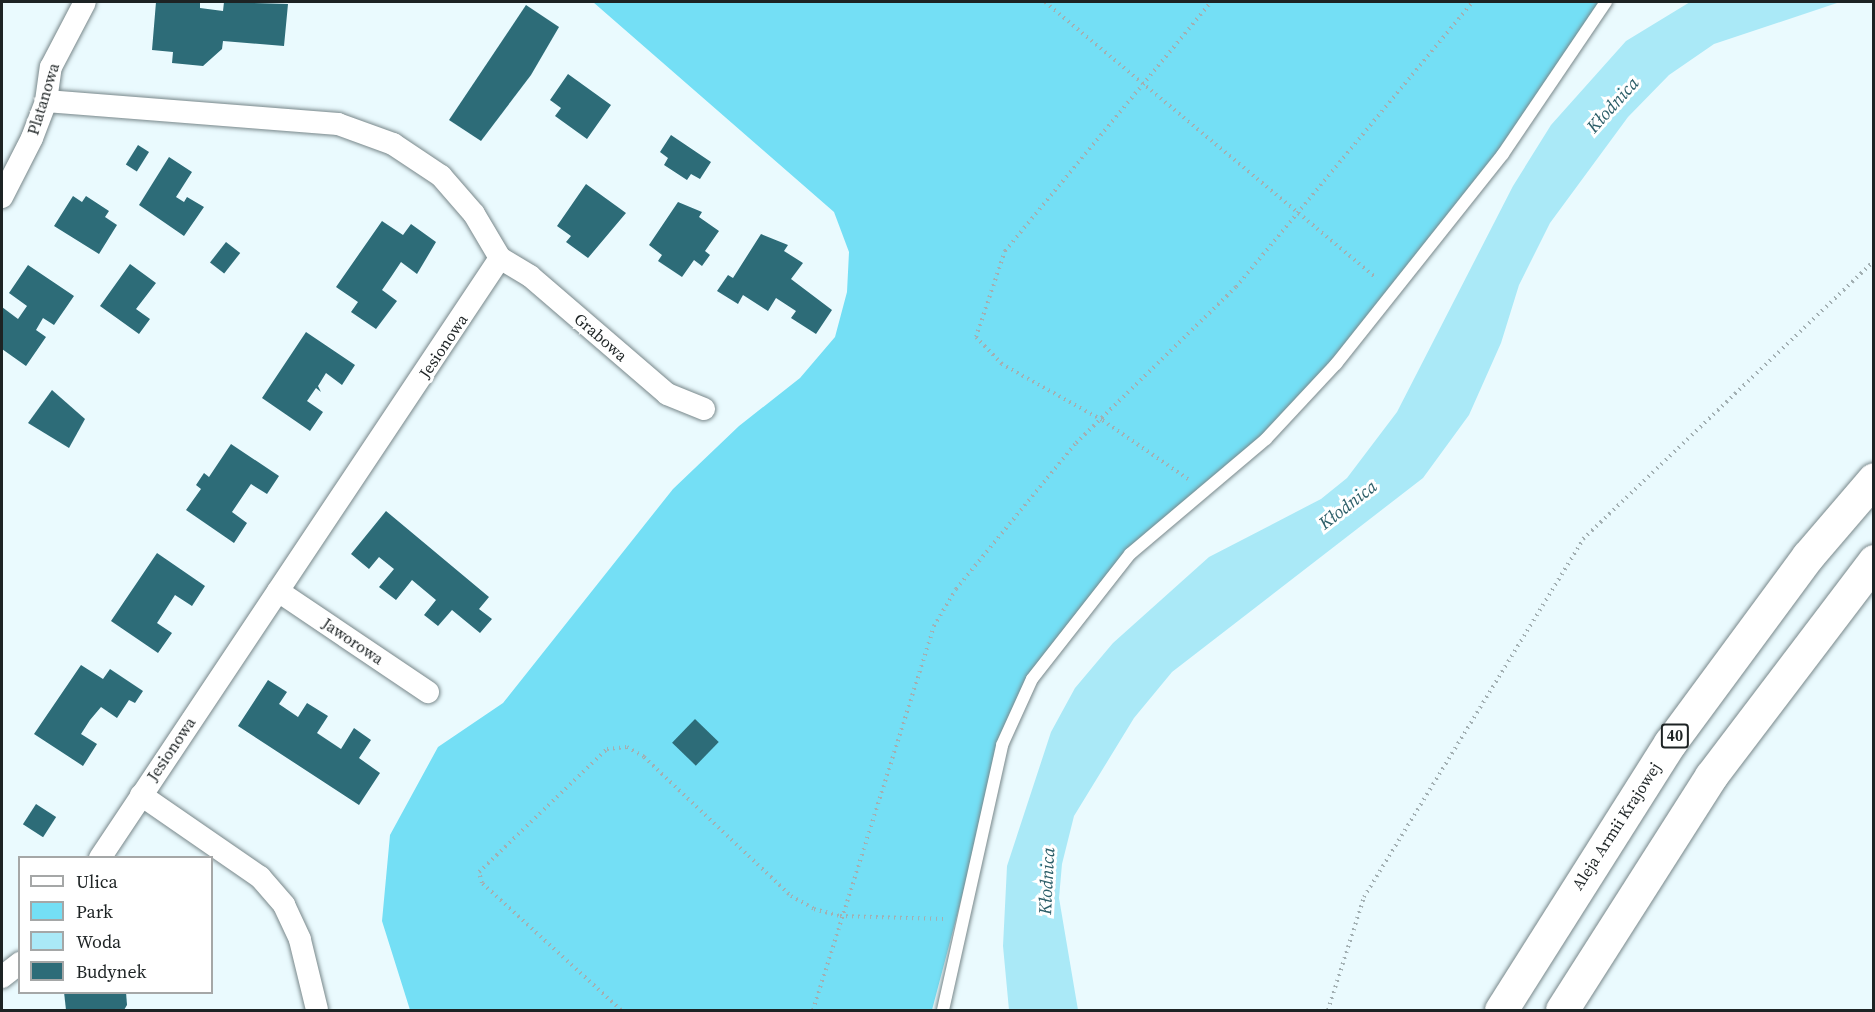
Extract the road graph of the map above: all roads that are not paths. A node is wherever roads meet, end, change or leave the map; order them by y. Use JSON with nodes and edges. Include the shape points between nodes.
{"nodes":[{"id":1,"x":85,"y":2,"type":"edge"},
{"id":2,"x":1606,"y":2,"type":"edge"},
{"id":3,"x":46,"y":101,"type":"junction"},
{"id":4,"x":2,"y":197,"type":"edge"},
{"id":5,"x":500,"y":258,"type":"junction"},
{"id":6,"x":704,"y":409,"type":"dead end"},
{"id":7,"x":1874,"y":479,"type":"edge"},
{"id":8,"x":1874,"y":561,"type":"edge"},
{"id":9,"x":278,"y":591,"type":"junction"},
{"id":10,"x":428,"y":692,"type":"dead end"},
{"id":11,"x":141,"y":795,"type":"junction"},
{"id":12,"x":101,"y":856,"type":"edge"},
{"id":13,"x":18,"y":965,"type":"edge"},
{"id":14,"x":2,"y":977,"type":"edge"},
{"id":15,"x":317,"y":1011,"type":"edge"},
{"id":16,"x":943,"y":1011,"type":"edge"},
{"id":17,"x":1502,"y":1011,"type":"edge"},
{"id":18,"x":1562,"y":1011,"type":"edge"}],
"edges":[{"from":1,"to":3,"type":"street","name":"Platanowa","via":[[51,67]]},
{"from":2,"to":16,"type":"lane","via":[[1503,154],[1394,293],[1266,439],[1208,492],[1130,554],[1032,679],[1002,745]]},
{"from":3,"to":4,"type":"street","name":"Platanowa"},
{"from":3,"to":5,"type":"street","via":[[349,128],[393,144],[441,176],[474,214]]},
{"from":5,"to":6,"type":"street","name":"Grabowa","via":[[530,276],[667,393]]},
{"from":5,"to":9,"type":"street","name":"Jesionowa"},
{"from":7,"to":17,"type":"main road","name":"Aleja Armii Krajowej","number":"40","via":[[1808,556],[1670,742]]},
{"from":8,"to":18,"type":"main road","via":[[1712,776]]},
{"from":9,"to":10,"type":"street","name":"Jaworowa"},
{"from":9,"to":11,"type":"street","name":"Jesionowa"},
{"from":11,"to":12,"type":"street","name":"Jesionowa"},
{"from":11,"to":15,"type":"street","via":[[260,877],[284,905],[300,940]]},
{"from":13,"to":14,"type":"street"}]}
